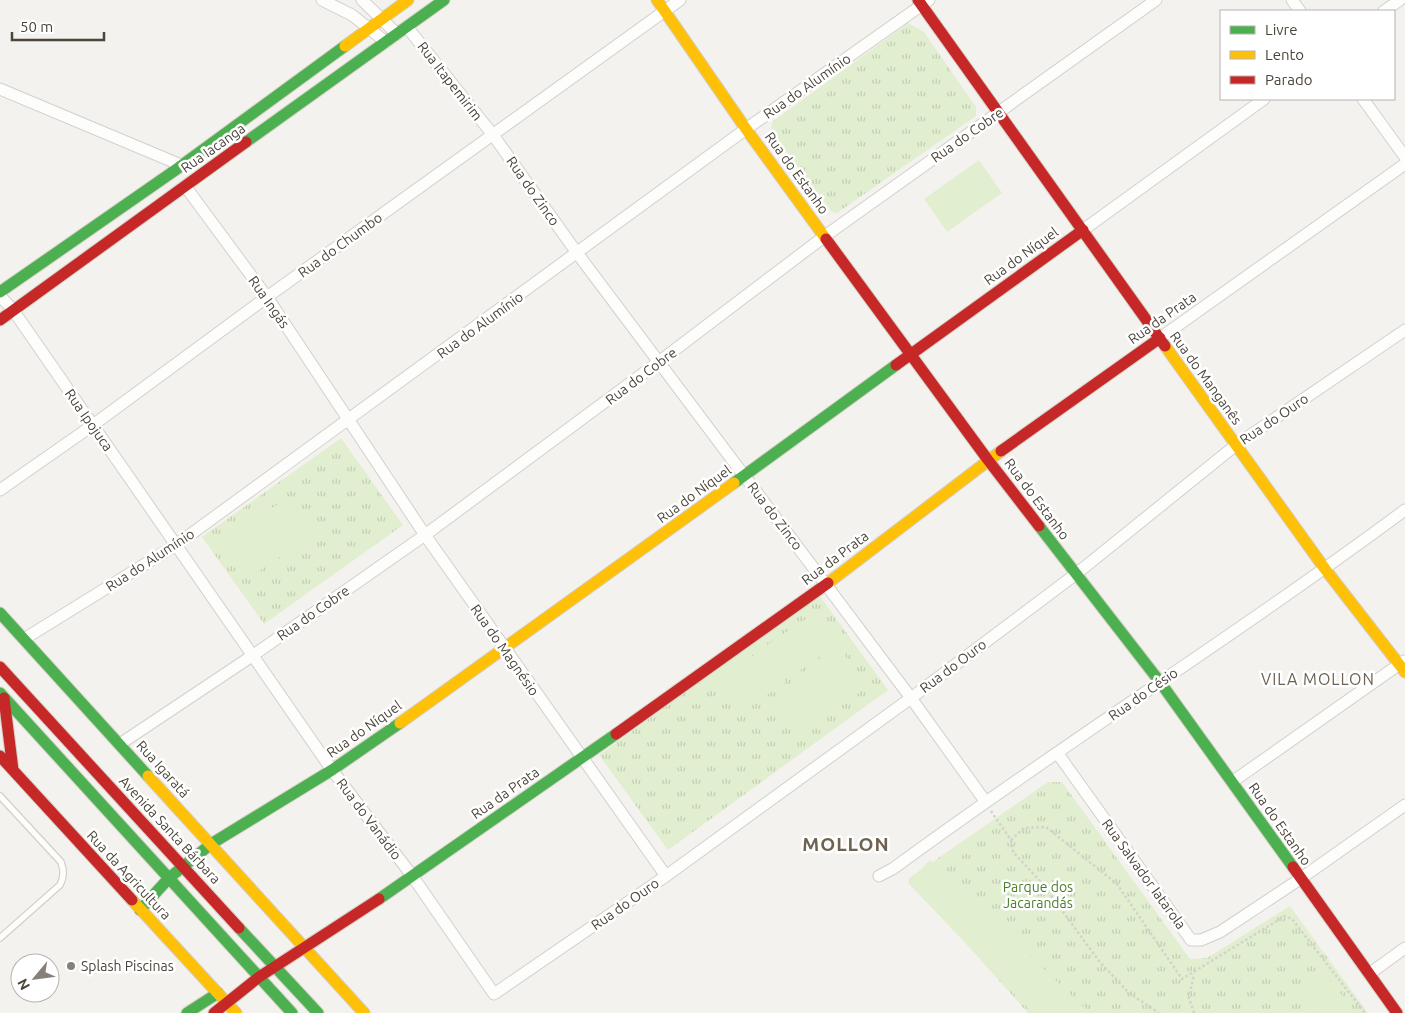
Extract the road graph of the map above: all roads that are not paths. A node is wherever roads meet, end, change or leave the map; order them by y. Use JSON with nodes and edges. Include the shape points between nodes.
{"nodes":[{"id":1,"x":322,"y":0,"type":"edge"},
{"id":2,"x":362,"y":0,"type":"edge"},
{"id":3,"x":444,"y":0,"type":"edge"},
{"id":4,"x":657,"y":0,"type":"edge"},
{"id":5,"x":680,"y":0,"type":"edge"},
{"id":6,"x":1156,"y":0,"type":"edge"},
{"id":7,"x":1400,"y":0,"type":"edge"},
{"id":8,"x":406,"y":2,"type":"edge"},
{"id":9,"x":923,"y":2,"type":"edge"},
{"id":10,"x":1385,"y":10,"type":"edge"},
{"id":11,"x":664,"y":11,"type":"junction"},
{"id":12,"x":382,"y":20,"type":"junction"},
{"id":13,"x":407,"y":27,"type":"junction"},
{"id":14,"x":370,"y":29,"type":"junction"},
{"id":15,"x":397,"y":34,"type":"junction"},
{"id":16,"x":386,"y":42,"type":"junction"},
{"id":17,"x":0,"y":89,"type":"edge"},
{"id":18,"x":1263,"y":100,"type":"edge"},
{"id":19,"x":1364,"y":100,"type":"edge"},
{"id":20,"x":998,"y":112,"type":"junction"},
{"id":21,"x":746,"y":129,"type":"junction"},
{"id":22,"x":493,"y":135,"type":"junction"},
{"id":23,"x":203,"y":149,"type":"junction"},
{"id":24,"x":1405,"y":158,"type":"edge"},
{"id":25,"x":1405,"y":164,"type":"edge"},
{"id":26,"x":215,"y":166,"type":"junction"},
{"id":27,"x":177,"y":168,"type":"junction"},
{"id":28,"x":185,"y":186,"type":"junction"},
{"id":29,"x":1082,"y":230,"type":"junction"},
{"id":30,"x":824,"y":236,"type":"junction"},
{"id":31,"x":577,"y":253,"type":"junction"},
{"id":32,"x":44,"y":261,"type":"junction"},
{"id":33,"x":58,"y":278,"type":"junction"},
{"id":34,"x":0,"y":292,"type":"edge"},
{"id":35,"x":0,"y":296,"type":"edge"},
{"id":36,"x":267,"y":297,"type":"junction"},
{"id":37,"x":13,"y":310,"type":"junction"},
{"id":38,"x":0,"y":320,"type":"edge"},
{"id":39,"x":1405,"y":330,"type":"edge"},
{"id":40,"x":1160,"y":338,"type":"junction"},
{"id":41,"x":911,"y":355,"type":"junction"},
{"id":42,"x":660,"y":362,"type":"junction"},
{"id":43,"x":348,"y":422,"type":"junction"},
{"id":44,"x":93,"y":425,"type":"junction"},
{"id":45,"x":1236,"y":445,"type":"junction"},
{"id":46,"x":988,"y":460,"type":"junction"},
{"id":47,"x":746,"y":475,"type":"junction"},
{"id":48,"x":0,"y":490,"type":"edge"},
{"id":49,"x":1405,"y":510,"type":"edge"},
{"id":50,"x":425,"y":535,"type":"junction"},
{"id":51,"x":176,"y":545,"type":"junction"},
{"id":52,"x":1325,"y":569,"type":"junction"},
{"id":53,"x":1076,"y":574,"type":"junction"},
{"id":54,"x":826,"y":584,"type":"junction"},
{"id":55,"x":0,"y":613,"type":"edge"},
{"id":56,"x":24,"y":639,"type":"junction"},
{"id":57,"x":504,"y":650,"type":"junction"},
{"id":58,"x":252,"y":656,"type":"junction"},
{"id":59,"x":0,"y":658,"type":"edge"},
{"id":60,"x":1403,"y":665,"type":"edge"},
{"id":61,"x":2,"y":669,"type":"edge"},
{"id":62,"x":1160,"y":682,"type":"junction"},
{"id":63,"x":2,"y":696,"type":"edge"},
{"id":64,"x":911,"y":698,"type":"junction"},
{"id":65,"x":120,"y":744,"type":"junction"},
{"id":66,"x":1058,"y":754,"type":"junction"},
{"id":67,"x":0,"y":756,"type":"edge"},
{"id":68,"x":582,"y":757,"type":"junction"},
{"id":69,"x":13,"y":770,"type":"junction"},
{"id":70,"x":332,"y":770,"type":"junction"},
{"id":71,"x":1232,"y":782,"type":"junction"},
{"id":72,"x":0,"y":796,"type":"edge"},
{"id":73,"x":985,"y":801,"type":"junction"},
{"id":74,"x":1405,"y":805,"type":"edge"},
{"id":75,"x":211,"y":844,"type":"junction"},
{"id":76,"x":183,"y":866,"type":"junction"},
{"id":77,"x":666,"y":876,"type":"junction"},
{"id":78,"x":878,"y":876,"type":"dead end"},
{"id":79,"x":413,"y":877,"type":"junction"},
{"id":80,"x":169,"y":878,"type":"junction"},
{"id":81,"x":1300,"y":879,"type":"junction"},
{"id":82,"x":140,"y":910,"type":"junction"},
{"id":83,"x":0,"y":938,"type":"edge"},
{"id":84,"x":304,"y":946,"type":"junction"},
{"id":85,"x":1405,"y":948,"type":"edge"},
{"id":86,"x":275,"y":966,"type":"junction"},
{"id":87,"x":1369,"y":974,"type":"junction"},
{"id":88,"x":259,"y":978,"type":"junction"},
{"id":89,"x":218,"y":993,"type":"junction"},
{"id":90,"x":494,"y":994,"type":"joint"},
{"id":91,"x":227,"y":1003,"type":"junction"},
{"id":92,"x":187,"y":1013,"type":"edge"},
{"id":93,"x":214,"y":1013,"type":"edge"},
{"id":94,"x":236,"y":1013,"type":"edge"},
{"id":95,"x":292,"y":1013,"type":"edge"},
{"id":96,"x":318,"y":1013,"type":"edge"},
{"id":97,"x":364,"y":1013,"type":"edge"},
{"id":98,"x":1397,"y":1013,"type":"edge"}],
"edges":[{"from":1,"to":14,"type":"street","via":[[352,15]]},
{"from":2,"to":12,"type":"street"},
{"from":3,"to":13,"type":"street","name":"Rua Iacanga"},
{"from":4,"to":11,"type":"street","name":"Rua do Estanho"},
{"from":5,"to":11,"type":"street","name":"Rua do Chumbo"},
{"from":6,"to":20,"type":"street","name":"Rua do Cobre"},
{"from":7,"to":10,"type":"street"},
{"from":8,"to":12,"type":"street","name":"Rua Iacanga"},
{"from":8,"to":13,"type":"street"},
{"from":9,"to":20,"type":"street","name":"Rua do Manganês"},
{"from":9,"to":21,"type":"street","name":"Rua do Alumínio"},
{"from":11,"to":21,"type":"street","name":"Rua do Estanho"},
{"from":11,"to":22,"type":"street","name":"Rua do Chumbo"},
{"from":12,"to":14,"type":"street","name":"Rua Iacanga"},
{"from":12,"to":15,"type":"street"},
{"from":13,"to":15,"type":"street","name":"Rua Iacanga"},
{"from":13,"to":22,"type":"street","name":"Rua Itapemirim"},
{"from":14,"to":16,"type":"street"},
{"from":14,"to":23,"type":"street","name":"Rua Iacanga"},
{"from":15,"to":16,"type":"street","name":"Rua Iacanga"},
{"from":16,"to":26,"type":"street","name":"Rua Iacanga"},
{"from":17,"to":27,"type":"street"},
{"from":18,"to":29,"type":"street","name":"Rua do Níquel"},
{"from":19,"to":24,"type":"street"},
{"from":20,"to":29,"type":"street","name":"Rua do Manganês"},
{"from":20,"to":30,"type":"street","name":"Rua do Cobre"},
{"from":21,"to":30,"type":"street","name":"Rua do Estanho"},
{"from":21,"to":31,"type":"street","name":"Rua do Alumínio"},
{"from":22,"to":31,"type":"street","name":"Rua do Zinco"},
{"from":22,"to":36,"type":"street","name":"Rua do Chumbo"},
{"from":23,"to":26,"type":"street"},
{"from":23,"to":27,"type":"street","name":"Rua Iacanga"},
{"from":25,"to":40,"type":"street","name":"Rua da Prata"},
{"from":26,"to":28,"type":"street","name":"Rua Iacanga"},
{"from":27,"to":28,"type":"street"},
{"from":27,"to":32,"type":"street","name":"Rua Iacanga"},
{"from":28,"to":33,"type":"street","name":"Rua Iacanga"},
{"from":28,"to":36,"type":"street","name":"Rua Ingás"},
{"from":29,"to":40,"type":"street","name":"Rua do Manganês"},
{"from":29,"to":41,"type":"street","name":"Rua do Níquel"},
{"from":30,"to":41,"type":"street","name":"Rua do Estanho"},
{"from":30,"to":42,"type":"street","name":"Rua do Cobre"},
{"from":31,"to":42,"type":"street","name":"Rua do Zinco"},
{"from":31,"to":43,"type":"street","name":"Rua do Alumínio"},
{"from":32,"to":33,"type":"street"},
{"from":32,"to":34,"type":"street","name":"Rua Iacanga"},
{"from":33,"to":37,"type":"street","name":"Rua Iacanga"},
{"from":35,"to":37,"type":"street","name":"Rua Ipojuca"},
{"from":36,"to":43,"type":"street","name":"Rua Ingás"},
{"from":36,"to":44,"type":"street","name":"Rua do Chumbo"},
{"from":37,"to":38,"type":"street","name":"Rua Iacanga"},
{"from":37,"to":44,"type":"street","name":"Rua Ipojuca"},
{"from":39,"to":45,"type":"street","name":"Rua do Ouro"},
{"from":40,"to":45,"type":"street","name":"Rua do Manganês"},
{"from":40,"to":46,"type":"street","name":"Rua da Prata"},
{"from":41,"to":46,"type":"street","name":"Rua do Estanho"},
{"from":41,"to":47,"type":"street","name":"Rua do Níquel"},
{"from":42,"to":47,"type":"street","name":"Rua do Zinco"},
{"from":42,"to":50,"type":"street","name":"Rua do Cobre"},
{"from":43,"to":50,"type":"street","name":"Rua do Magnésio"},
{"from":43,"to":51,"type":"street","name":"Rua do Alumínio"},
{"from":44,"to":48,"type":"street","name":"Rua do Chumbo"},
{"from":44,"to":51,"type":"street","name":"Rua Ipojuca"},
{"from":45,"to":52,"type":"street","name":"Rua do Manganês"},
{"from":45,"to":53,"type":"street","name":"Rua do Ouro"},
{"from":46,"to":53,"type":"street","name":"Rua do Estanho"},
{"from":46,"to":54,"type":"street","name":"Rua da Prata"},
{"from":47,"to":54,"type":"street","name":"Rua do Zinco"},
{"from":47,"to":57,"type":"street","name":"Rua do Níquel"},
{"from":49,"to":52,"type":"street","name":"Rua do Césio"},
{"from":50,"to":57,"type":"street","name":"Rua do Magnésio"},
{"from":50,"to":58,"type":"street","name":"Rua do Cobre"},
{"from":51,"to":56,"type":"street","name":"Rua do Alumínio"},
{"from":51,"to":58,"type":"street","name":"Rua do Vanádio"},
{"from":52,"to":60,"type":"street","name":"Rua do Manganês"},
{"from":52,"to":62,"type":"street","name":"Rua do Césio"},
{"from":53,"to":62,"type":"street","name":"Rua do Estanho"},
{"from":53,"to":64,"type":"street","name":"Rua do Ouro"},
{"from":54,"to":64,"type":"street","name":"Rua do Zinco"},
{"from":54,"to":68,"type":"street","name":"Rua da Prata"},
{"from":55,"to":56,"type":"street","name":"Rua Igaratá"},
{"from":56,"to":65,"type":"street","name":"Rua Igaratá"},
{"from":57,"to":68,"type":"street","name":"Rua do Magnésio"},
{"from":57,"to":70,"type":"street","name":"Rua do Níquel"},
{"from":58,"to":65,"type":"street","name":"Rua do Cobre"},
{"from":58,"to":70,"type":"street","name":"Rua do Vanádio"},
{"from":59,"to":61,"type":"street"},
{"from":60,"to":71,"type":"street"},
{"from":61,"to":76,"type":"street","name":"Avenida Santa Bárbara"},
{"from":62,"to":66,"type":"street","name":"Rua do Césio"},
{"from":62,"to":71,"type":"street","name":"Rua do Estanho"},
{"from":63,"to":69,"type":"street"},
{"from":63,"to":80,"type":"street"},
{"from":64,"to":73,"type":"street","name":"Rua do Zinco"},
{"from":64,"to":77,"type":"street","name":"Rua do Ouro"},
{"from":65,"to":75,"type":"street","name":"Rua Igaratá"},
{"from":66,"to":73,"type":"street","name":"Rua do Césio"},
{"from":66,"to":81,"type":"street","name":"Rua Salvador Iatarola","via":[[1191,940],[1201,940],[1220,932]]},
{"from":67,"to":69,"type":"street","name":"Rua da Agricultura"},
{"from":68,"to":77,"type":"street","name":"Rua do Magnésio"},
{"from":68,"to":79,"type":"street","name":"Rua da Prata"},
{"from":69,"to":82,"type":"street","name":"Rua da Agricultura"},
{"from":70,"to":75,"type":"street","name":"Rua do Níquel"},
{"from":70,"to":79,"type":"street","name":"Rua do Vanádio"},
{"from":71,"to":81,"type":"street","name":"Rua do Estanho"},
{"from":72,"to":83,"type":"lane","via":[[61,862],[64,870],[60,885]]},
{"from":73,"to":78,"type":"street","name":"Rua do Césio","via":[[894,868]]},
{"from":74,"to":81,"type":"street"},
{"from":75,"to":76,"type":"street","name":"Rua do Níquel"},
{"from":75,"to":84,"type":"street","name":"Rua Igaratá"},
{"from":76,"to":80,"type":"street","name":"Rua do Níquel"},
{"from":76,"to":86,"type":"street","name":"Avenida Santa Bárbara"},
{"from":77,"to":90,"type":"street","name":"Rua do Ouro"},
{"from":79,"to":84,"type":"street","name":"Rua da Prata"},
{"from":79,"to":90,"type":"street","name":"Rua do Vanádio"},
{"from":80,"to":82,"type":"street","name":"Rua do Níquel"},
{"from":80,"to":88,"type":"street"},
{"from":81,"to":87,"type":"street","name":"Rua do Estanho"},
{"from":82,"to":89,"type":"street","name":"Rua da Agricultura"},
{"from":84,"to":86,"type":"street","name":"Rua da Prata"},
{"from":84,"to":97,"type":"street","name":"Rua Igaratá"},
{"from":85,"to":87,"type":"street"},
{"from":86,"to":88,"type":"street","name":"Rua da Prata"},
{"from":86,"to":96,"type":"street","name":"Avenida Santa Bárbara"},
{"from":87,"to":98,"type":"street","name":"Rua do Estanho"},
{"from":88,"to":91,"type":"street","name":"Rua da Prata"},
{"from":88,"to":95,"type":"street"},
{"from":89,"to":91,"type":"street","name":"Rua da Agricultura"},
{"from":89,"to":92,"type":"street"},
{"from":91,"to":93,"type":"street","name":"Rua da Prata"},
{"from":91,"to":94,"type":"street","name":"Rua da Agricultura"}]}
